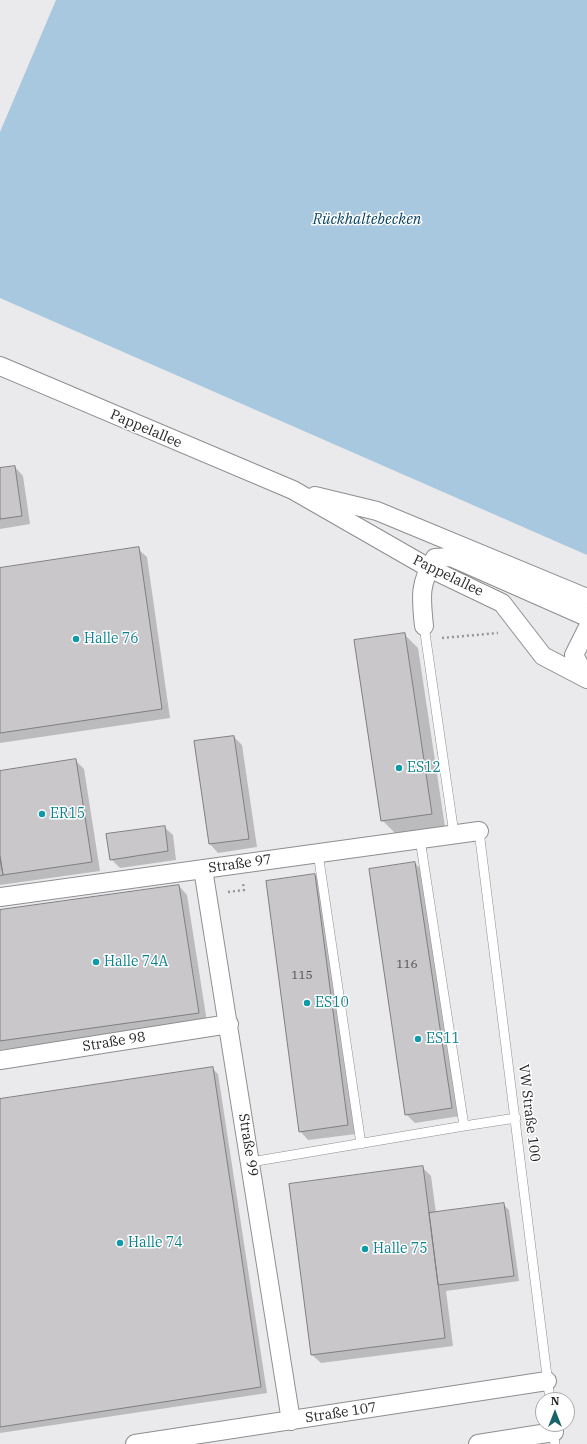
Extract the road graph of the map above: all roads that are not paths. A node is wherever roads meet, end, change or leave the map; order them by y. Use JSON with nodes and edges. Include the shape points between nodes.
{"nodes":[{"id":1,"x":0,"y":366,"type":"edge"},
{"id":2,"x":293,"y":490,"type":"junction"},
{"id":3,"x":429,"y":568,"type":"junction"},
{"id":4,"x":587,"y":598,"type":"edge"},
{"id":5,"x":587,"y":617,"type":"edge"},
{"id":6,"x":587,"y":630,"type":"edge"},
{"id":7,"x":425,"y":633,"type":"joint"},
{"id":8,"x":587,"y":679,"type":"edge"},
{"id":9,"x":479,"y":830,"type":"joint"},
{"id":10,"x":454,"y":834,"type":"junction"},
{"id":11,"x":420,"y":839,"type":"junction"},
{"id":12,"x":318,"y":853,"type":"junction"},
{"id":13,"x":203,"y":869,"type":"junction"},
{"id":14,"x":0,"y":897,"type":"edge"},
{"id":15,"x":229,"y":1024,"type":"junction"},
{"id":16,"x":0,"y":1060,"type":"edge"},
{"id":17,"x":516,"y":1118,"type":"junction"},
{"id":18,"x":464,"y":1126,"type":"junction"},
{"id":19,"x":361,"y":1144,"type":"junction"},
{"id":20,"x":251,"y":1162,"type":"junction"},
{"id":21,"x":547,"y":1381,"type":"junction"},
{"id":22,"x":549,"y":1392,"type":"edge"},
{"id":23,"x":291,"y":1422,"type":"junction"},
{"id":24,"x":554,"y":1433,"type":"edge"},
{"id":25,"x":135,"y":1444,"type":"edge"},
{"id":26,"x":478,"y":1444,"type":"edge"}],
"edges":[{"from":1,"to":2,"type":"street","name":"Pappelallee"},
{"from":2,"to":3,"type":"street","name":"Pappelallee"},
{"from":2,"to":4,"type":"street","name":"Pappelallee","via":[[377,511]]},
{"from":3,"to":5,"type":"street","via":[[435,558],[450,557]]},
{"from":3,"to":7,"type":"street","via":[[421,595]]},
{"from":3,"to":8,"type":"street","name":"Pappelallee","via":[[502,603],[543,656]]},
{"from":6,"to":8,"type":"street","via":[[574,655]]},
{"from":7,"to":10,"type":"lane"},
{"from":9,"to":10,"type":"street","name":"Straße 97"},
{"from":9,"to":17,"type":"lane","name":"VW Straße 100"},
{"from":10,"to":11,"type":"street","name":"Straße 97"},
{"from":11,"to":12,"type":"street","name":"Straße 97"},
{"from":11,"to":18,"type":"lane"},
{"from":12,"to":13,"type":"street","name":"Straße 97"},
{"from":12,"to":19,"type":"lane"},
{"from":13,"to":14,"type":"street","name":"Straße 97"},
{"from":13,"to":15,"type":"street","name":"Straße 99"},
{"from":15,"to":16,"type":"street","name":"Straße 98"},
{"from":15,"to":20,"type":"street","name":"Straße 99"},
{"from":17,"to":18,"type":"lane"},
{"from":17,"to":21,"type":"lane","name":"VW Straße 100"},
{"from":18,"to":19,"type":"lane"},
{"from":19,"to":20,"type":"lane"},
{"from":20,"to":23,"type":"street","name":"Straße 99"},
{"from":21,"to":22,"type":"lane","name":"VW Straße 100"},
{"from":21,"to":23,"type":"street","name":"Straße 107"},
{"from":23,"to":25,"type":"street","name":"Straße 107"},
{"from":24,"to":26,"type":"street"}]}
